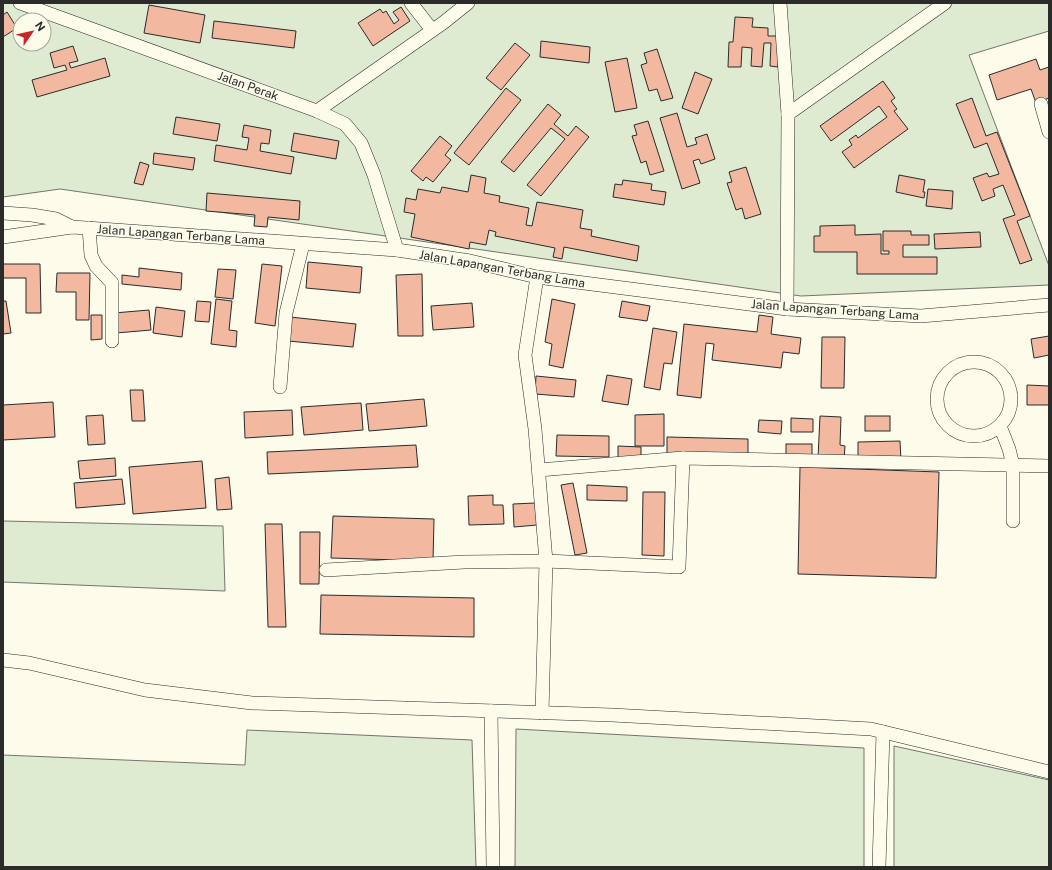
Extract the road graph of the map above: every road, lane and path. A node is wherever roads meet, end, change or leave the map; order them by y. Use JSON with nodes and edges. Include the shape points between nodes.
{"nodes":[{"id":1,"x":20,"y":3,"type":"edge"},
{"id":2,"x":411,"y":3,"type":"edge"},
{"id":3,"x":468,"y":3,"type":"edge"},
{"id":4,"x":780,"y":3,"type":"edge"},
{"id":5,"x":945,"y":3,"type":"edge"},
{"id":6,"x":432,"y":30,"type":"junction"},
{"id":7,"x":1041,"y":104,"type":"dead end"},
{"id":8,"x":317,"y":110,"type":"junction"},
{"id":9,"x":788,"y":114,"type":"junction"},
{"id":10,"x":1049,"y":132,"type":"edge"},
{"id":11,"x":3,"y":213,"type":"edge"},
{"id":12,"x":72,"y":227,"type":"junction"},
{"id":13,"x":89,"y":228,"type":"junction"},
{"id":14,"x":3,"y":237,"type":"edge"},
{"id":15,"x":303,"y":244,"type":"junction"},
{"id":16,"x":397,"y":250,"type":"junction"},
{"id":17,"x":537,"y":277,"type":"junction"},
{"id":18,"x":1049,"y":305,"type":"edge"},
{"id":19,"x":787,"y":309,"type":"junction"},
{"id":20,"x":112,"y":341,"type":"dead end"},
{"id":21,"x":280,"y":387,"type":"dead end"},
{"id":22,"x":1000,"y":426,"type":"junction"},
{"id":23,"x":683,"y":458,"type":"junction"},
{"id":24,"x":1013,"y":464,"type":"junction"},
{"id":25,"x":1049,"y":466,"type":"edge"},
{"id":26,"x":539,"y":470,"type":"junction"},
{"id":27,"x":1013,"y":521,"type":"dead end"},
{"id":28,"x":546,"y":561,"type":"junction"},
{"id":29,"x":326,"y":570,"type":"dead end"},
{"id":30,"x":3,"y":660,"type":"edge"},
{"id":31,"x":491,"y":711,"type":"junction"},
{"id":32,"x":542,"y":712,"type":"junction"},
{"id":33,"x":884,"y":732,"type":"junction"},
{"id":34,"x":1049,"y":772,"type":"edge"},
{"id":35,"x":494,"y":867,"type":"edge"},
{"id":36,"x":879,"y":867,"type":"edge"}],
"edges":[{"from":1,"to":8,"type":"street","name":"Jalan Perak"},
{"from":2,"to":6,"type":"street"},
{"from":3,"to":6,"type":"street"},
{"from":4,"to":9,"type":"street"},
{"from":5,"to":9,"type":"street"},
{"from":6,"to":8,"type":"street"},
{"from":7,"to":10,"type":"street"},
{"from":8,"to":16,"type":"street","name":"Jalan Perak","via":[[344,124],[361,143]]},
{"from":9,"to":19,"type":"street"},
{"from":11,"to":12,"type":"street","via":[[56,219]]},
{"from":12,"to":13,"type":"street","name":"Jalan Lapangan Terbang Lama"},
{"from":12,"to":14,"type":"street","name":"Jalan Lapangan Terbang Lama"},
{"from":13,"to":15,"type":"street","name":"Jalan Lapangan Terbang Lama"},
{"from":13,"to":20,"type":"street","via":[[91,255],[96,266],[112,283]]},
{"from":15,"to":16,"type":"street","name":"Jalan Lapangan Terbang Lama"},
{"from":15,"to":21,"type":"street","via":[[286,313]]},
{"from":16,"to":17,"type":"street","name":"Jalan Lapangan Terbang Lama","via":[[470,261]]},
{"from":17,"to":19,"type":"street","name":"Jalan Lapangan Terbang Lama"},
{"from":17,"to":26,"type":"street","via":[[525,355]]},
{"from":18,"to":19,"type":"street","name":"Jalan Lapangan Terbang Lama","via":[[921,316]]},
{"from":22,"to":22,"type":"street","via":[[1008,416],[1012,395],[1008,382],[1000,372],[982,362],[968,362],[958,365],[944,376],[936,396],[942,419],[951,429],[962,435],[974,437],[986,435]]},
{"from":22,"to":24,"type":"street"},
{"from":23,"to":24,"type":"street"},
{"from":23,"to":26,"type":"street"},
{"from":23,"to":28,"type":"street","via":[[679,567]]},
{"from":24,"to":25,"type":"street"},
{"from":24,"to":27,"type":"street"},
{"from":26,"to":28,"type":"street"},
{"from":28,"to":29,"type":"street","via":[[464,562]]},
{"from":28,"to":32,"type":"street"},
{"from":30,"to":31,"type":"street","via":[[29,663],[145,690],[252,704]]},
{"from":31,"to":32,"type":"street"},
{"from":31,"to":35,"type":"street"},
{"from":32,"to":33,"type":"street","via":[[849,727]]},
{"from":33,"to":34,"type":"street"},
{"from":33,"to":36,"type":"street"}]}
